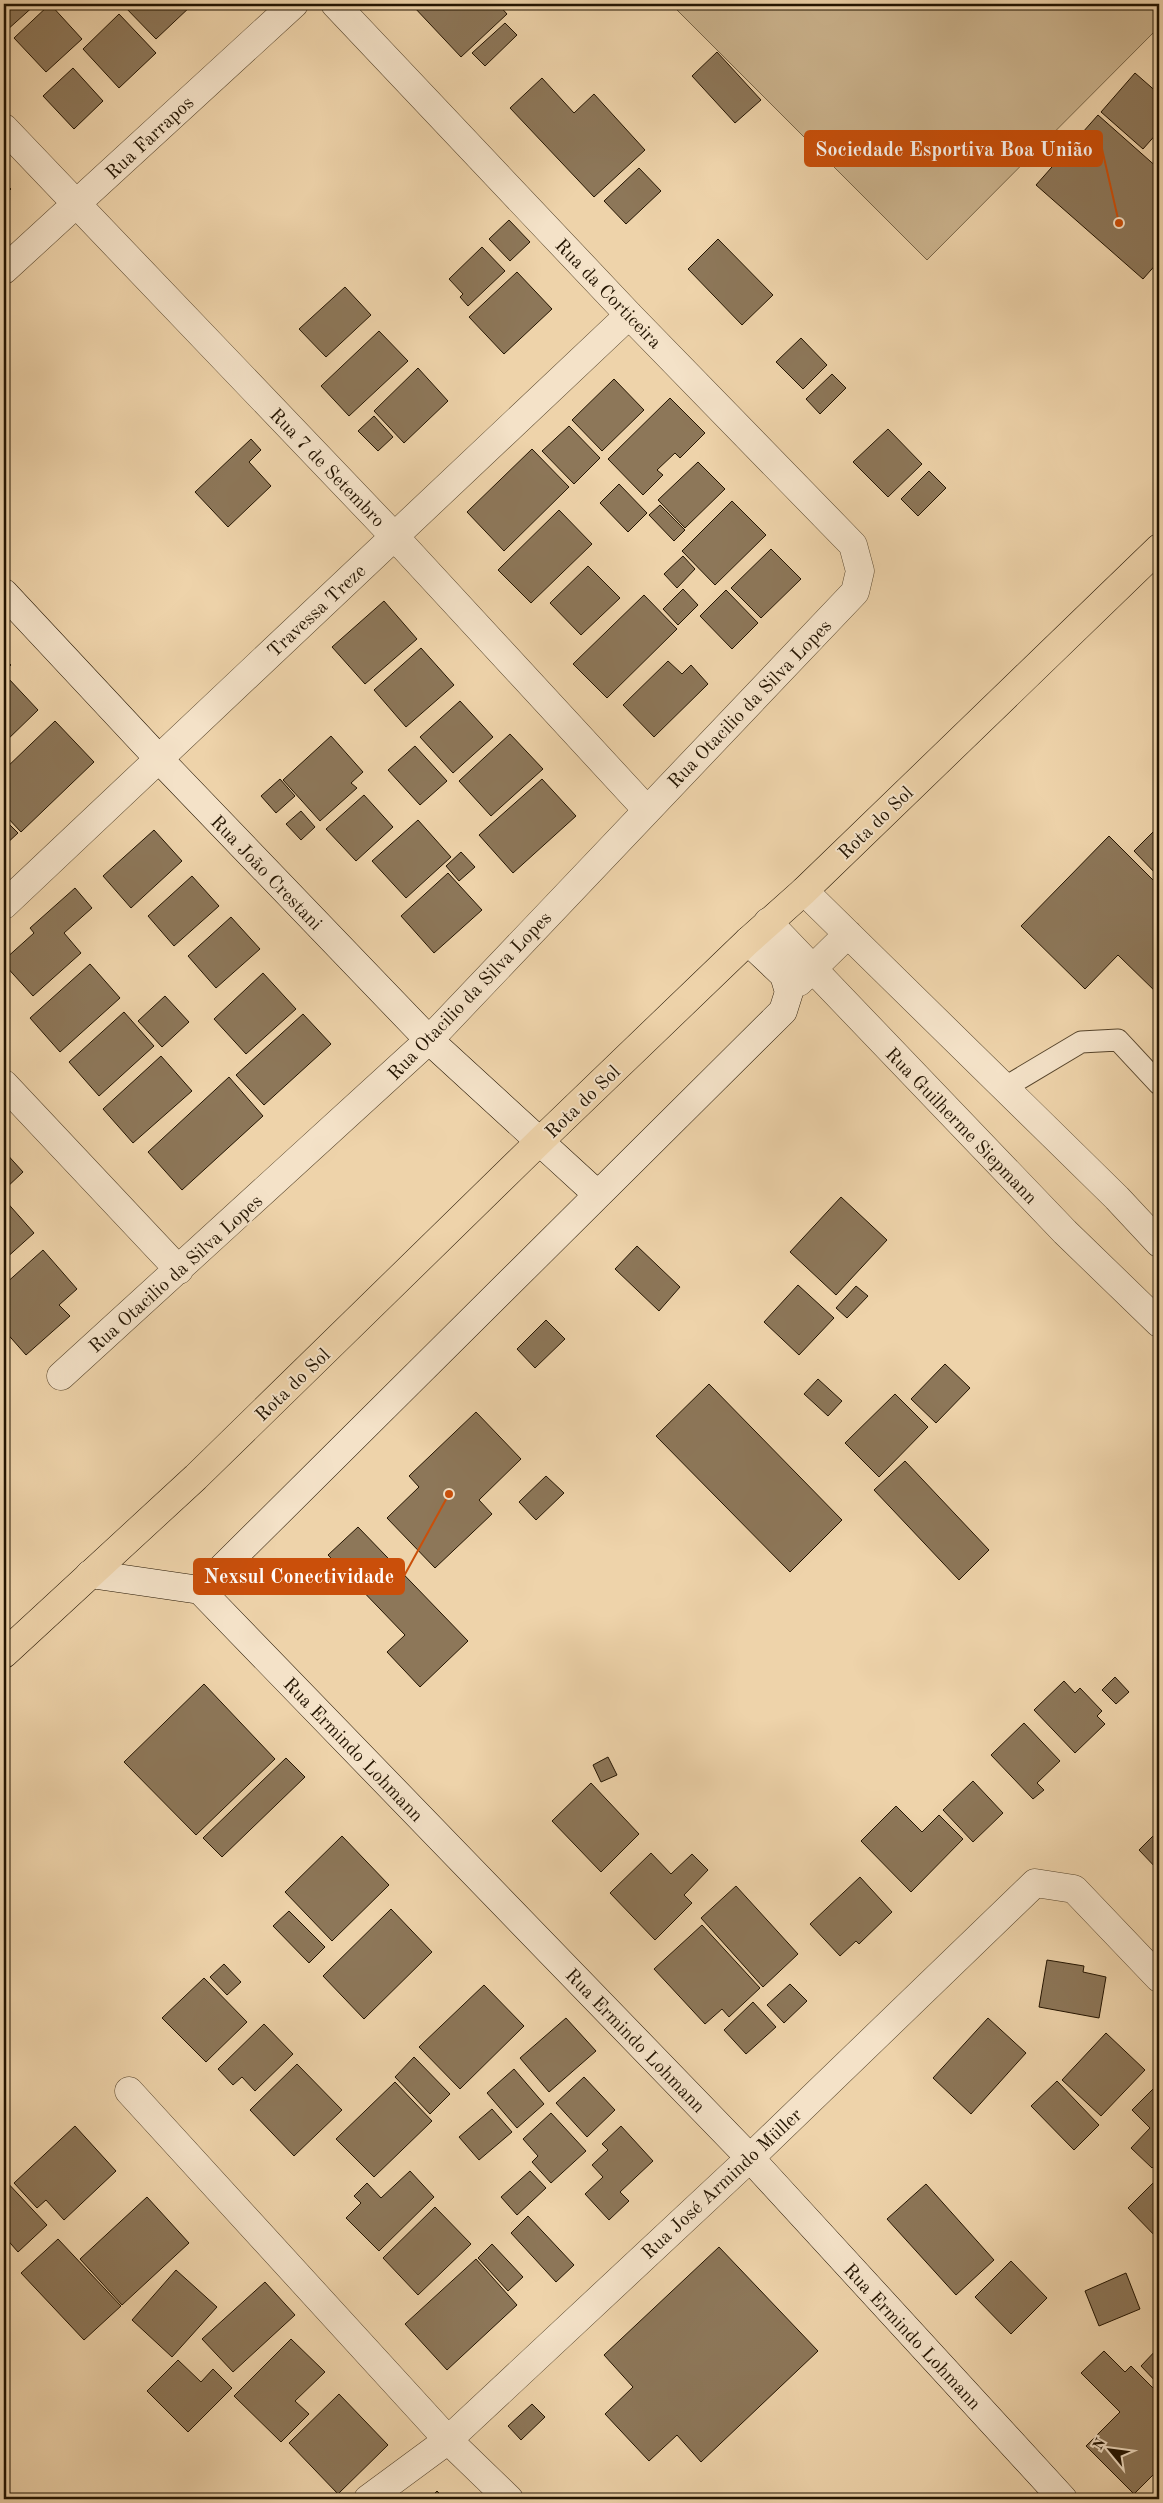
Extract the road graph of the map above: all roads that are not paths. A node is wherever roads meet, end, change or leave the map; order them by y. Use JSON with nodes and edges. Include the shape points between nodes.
{"nodes":[{"id":1,"x":294,"y":4,"type":"edge"},
{"id":2,"x":335,"y":4,"type":"edge"},
{"id":3,"x":4,"y":128,"type":"edge"},
{"id":4,"x":76,"y":204,"type":"junction"},
{"id":5,"x":4,"y":270,"type":"edge"},
{"id":6,"x":629,"y":315,"type":"junction"},
{"id":7,"x":394,"y":536,"type":"junction"},
{"id":8,"x":1159,"y":548,"type":"edge"},
{"id":9,"x":4,"y":592,"type":"edge"},
{"id":10,"x":855,"y":592,"type":"joint"},
{"id":11,"x":159,"y":759,"type":"junction"},
{"id":12,"x":647,"y":810,"type":"junction"},
{"id":13,"x":804,"y":891,"type":"junction"},
{"id":14,"x":4,"y":905,"type":"edge"},
{"id":15,"x":768,"y":922,"type":"junction"},
{"id":16,"x":848,"y":934,"type":"junction"},
{"id":17,"x":748,"y":941,"type":"junction"},
{"id":18,"x":811,"y":968,"type":"junction"},
{"id":19,"x":789,"y":992,"type":"junction"},
{"id":20,"x":429,"y":1040,"type":"junction"},
{"id":21,"x":4,"y":1084,"type":"edge"},
{"id":22,"x":1159,"y":1084,"type":"edge"},
{"id":23,"x":1004,"y":1088,"type":"junction"},
{"id":24,"x":540,"y":1141,"type":"junction"},
{"id":25,"x":597,"y":1194,"type":"junction"},
{"id":26,"x":1159,"y":1243,"type":"edge"},
{"id":27,"x":179,"y":1270,"type":"junction"},
{"id":28,"x":1159,"y":1323,"type":"edge"},
{"id":29,"x":60,"y":1376,"type":"dead end"},
{"id":30,"x":90,"y":1574,"type":"junction"},
{"id":31,"x":200,"y":1590,"type":"junction"},
{"id":32,"x":4,"y":1654,"type":"edge"},
{"id":33,"x":1159,"y":1978,"type":"edge"},
{"id":34,"x":129,"y":2091,"type":"dead end"},
{"id":35,"x":750,"y":2158,"type":"junction"},
{"id":36,"x":448,"y":2440,"type":"junction"},
{"id":37,"x":368,"y":2499,"type":"edge"},
{"id":38,"x":509,"y":2499,"type":"edge"},
{"id":39,"x":1063,"y":2499,"type":"edge"}],
"edges":[{"from":1,"to":4,"type":"street","name":"Rua Farrapos"},
{"from":2,"to":6,"type":"street","name":"Rua da Corticeira"},
{"from":3,"to":4,"type":"street","name":"Rua 7 de Setembro"},
{"from":4,"to":5,"type":"street","name":"Rua Farrapos"},
{"from":4,"to":7,"type":"street","name":"Rua 7 de Setembro"},
{"from":6,"to":7,"type":"street","name":"Travessa Treze"},
{"from":6,"to":10,"type":"street","name":"Rua da Corticeira","via":[[853,545],[860,571]]},
{"from":7,"to":11,"type":"street","name":"Travessa Treze"},
{"from":7,"to":12,"type":"street","name":"Rua 7 de Setembro"},
{"from":8,"to":13,"type":"highway","name":"Rota do Sol"},
{"from":9,"to":11,"type":"street","name":"Rua João Crestani"},
{"from":10,"to":12,"type":"street","name":"Rua Otacilio da Silva Lopes"},
{"from":11,"to":14,"type":"street","name":"Travessa Treze"},
{"from":11,"to":20,"type":"street","name":"Rua João Crestani"},
{"from":12,"to":20,"type":"street","name":"Rua Otacilio da Silva Lopes"},
{"from":13,"to":15,"type":"highway","name":"Rota do Sol"},
{"from":13,"to":16,"type":"street"},
{"from":15,"to":17,"type":"highway","name":"Rota do Sol"},
{"from":15,"to":18,"type":"street","name":"Rua Guilherme Siepmann"},
{"from":16,"to":18,"type":"street"},
{"from":16,"to":23,"type":"street"},
{"from":17,"to":19,"type":"street","via":[[784,975]]},
{"from":17,"to":24,"type":"highway","name":"Rota do Sol"},
{"from":18,"to":19,"type":"street"},
{"from":18,"to":28,"type":"street","name":"Rua Guilherme Siepmann","via":[[1065,1232]]},
{"from":19,"to":25,"type":"street","via":[[783,1011]]},
{"from":20,"to":24,"type":"street","name":"Rua João Crestani"},
{"from":20,"to":27,"type":"street","name":"Rua Otacilio da Silva Lopes"},
{"from":21,"to":27,"type":"street"},
{"from":22,"to":23,"type":"lane","via":[[1118,1040],[1082,1042]]},
{"from":23,"to":26,"type":"street"},
{"from":24,"to":25,"type":"street","name":"Rua João Crestani"},
{"from":24,"to":30,"type":"highway","name":"Rota do Sol","via":[[196,1477]]},
{"from":25,"to":31,"type":"street"},
{"from":27,"to":29,"type":"street","name":"Rua Otacilio da Silva Lopes"},
{"from":30,"to":31,"type":"street"},
{"from":30,"to":32,"type":"highway","name":"Rota do Sol"},
{"from":31,"to":35,"type":"street","name":"Rua Ermindo Lohmann"},
{"from":33,"to":35,"type":"street","name":"Rua José Armindo Müller","via":[[1074,1889],[1035,1883]]},
{"from":34,"to":36,"type":"street"},
{"from":35,"to":36,"type":"street","name":"Rua José Armindo Müller"},
{"from":35,"to":39,"type":"street","name":"Rua Ermindo Lohmann"},
{"from":36,"to":37,"type":"street","name":"Rua José Armindo Müller"},
{"from":36,"to":38,"type":"street"}]}
